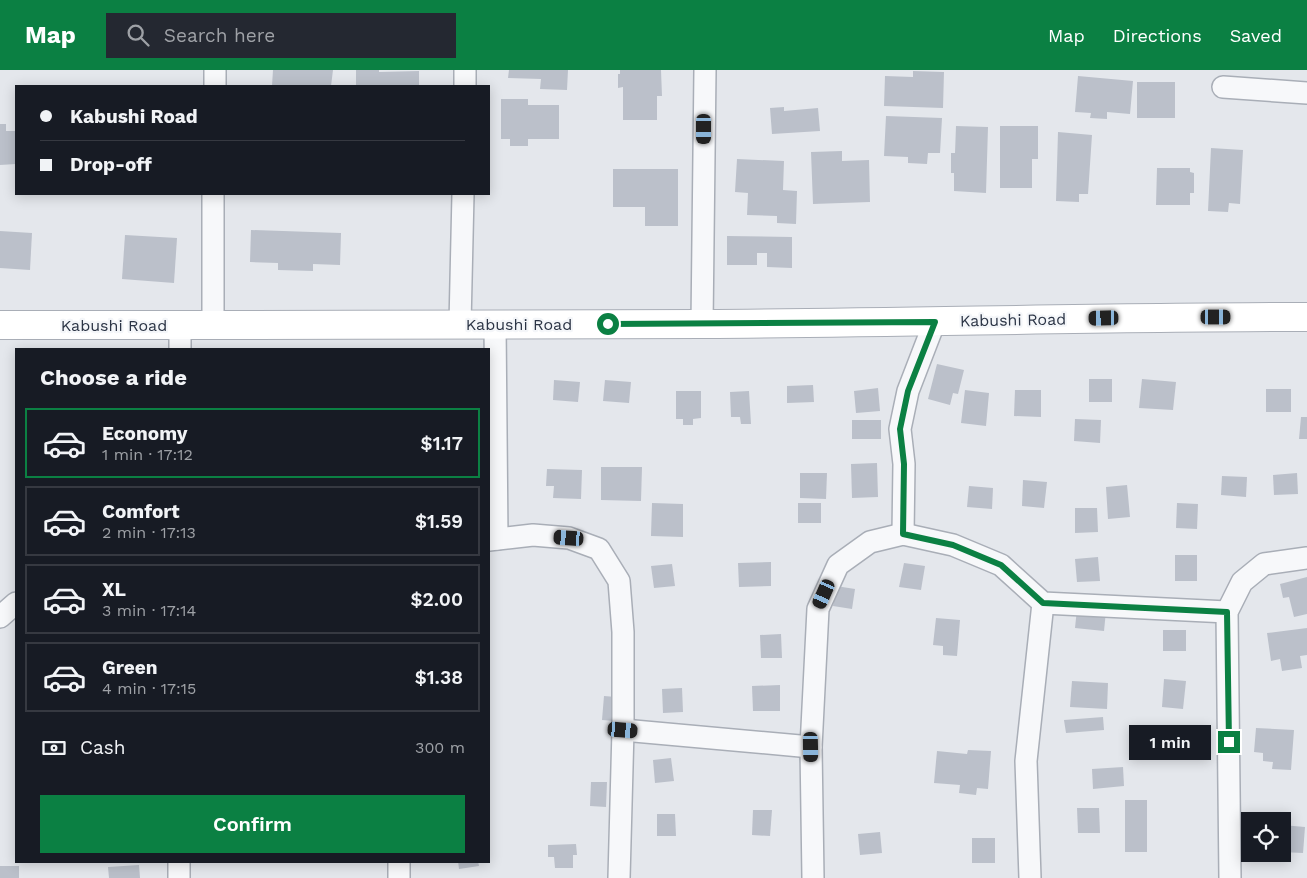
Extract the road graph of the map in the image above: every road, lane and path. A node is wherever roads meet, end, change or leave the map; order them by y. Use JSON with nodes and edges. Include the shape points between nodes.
{"nodes":[{"id":1,"x":215,"y":70,"type":"edge"},
{"id":2,"x":465,"y":70,"type":"edge"},
{"id":3,"x":705,"y":70,"type":"edge"},
{"id":4,"x":1307,"y":79,"type":"edge"},
{"id":5,"x":215,"y":85,"type":"edge"},
{"id":6,"x":465,"y":85,"type":"edge"},
{"id":7,"x":1223,"y":87,"type":"dead end"},
{"id":8,"x":1307,"y":93,"type":"edge"},
{"id":9,"x":213,"y":195,"type":"edge"},
{"id":10,"x":463,"y":195,"type":"edge"},
{"id":11,"x":1307,"y":317,"type":"edge"},
{"id":12,"x":935,"y":322,"type":"junction"},
{"id":13,"x":460,"y":324,"type":"junction"},
{"id":14,"x":495,"y":324,"type":"junction"},
{"id":15,"x":702,"y":324,"type":"junction"},
{"id":16,"x":0,"y":325,"type":"edge"},
{"id":17,"x":213,"y":326,"type":"junction"},
{"id":18,"x":180,"y":337,"type":"edge"},
{"id":19,"x":903,"y":534,"type":"junction"},
{"id":20,"x":493,"y":539,"type":"edge"},
{"id":21,"x":1307,"y":558,"type":"edge"},
{"id":22,"x":1043,"y":603,"type":"junction"},
{"id":23,"x":15,"y":604,"type":"edge"},
{"id":24,"x":1227,"y":612,"type":"junction"},
{"id":25,"x":0,"y":617,"type":"edge"},
{"id":26,"x":623,"y":730,"type":"junction"},
{"id":27,"x":811,"y":747,"type":"junction"},
{"id":28,"x":179,"y":863,"type":"edge"},
{"id":29,"x":398,"y":863,"type":"edge"},
{"id":30,"x":179,"y":878,"type":"edge"},
{"id":31,"x":398,"y":878,"type":"edge"},
{"id":32,"x":619,"y":878,"type":"edge"},
{"id":33,"x":814,"y":878,"type":"edge"},
{"id":34,"x":1030,"y":878,"type":"edge"},
{"id":35,"x":1230,"y":878,"type":"edge"}],
"edges":[{"from":1,"to":5,"type":"street"},
{"from":2,"to":6,"type":"street"},
{"from":3,"to":15,"type":"street"},
{"from":4,"to":8,"type":"street"},
{"from":7,"to":8,"type":"street"},
{"from":9,"to":17,"type":"street"},
{"from":10,"to":13,"type":"street"},
{"from":11,"to":12,"type":"main road","name":"Kabushi Road"},
{"from":12,"to":15,"type":"main road","name":"Kabushi Road"},
{"from":12,"to":19,"type":"street","via":[[908,391],[900,429],[904,464]]},
{"from":13,"to":14,"type":"main road","name":"Kabushi Road"},
{"from":13,"to":17,"type":"main road","name":"Kabushi Road"},
{"from":14,"to":15,"type":"main road","name":"Kabushi Road"},
{"from":14,"to":20,"type":"street"},
{"from":16,"to":18,"type":"main road","name":"Kabushi Road"},
{"from":17,"to":18,"type":"main road","name":"Kabushi Road"},
{"from":19,"to":22,"type":"street","via":[[953,545],[1001,565]]},
{"from":19,"to":27,"type":"street","via":[[870,542],[838,565],[818,609]]},
{"from":20,"to":26,"type":"street","via":[[534,535],[569,538],[599,549],[619,581],[623,632]]},
{"from":21,"to":24,"type":"street","via":[[1264,564],[1242,582]]},
{"from":22,"to":24,"type":"street"},
{"from":22,"to":34,"type":"street","via":[[1026,761]]},
{"from":23,"to":25,"type":"street"},
{"from":24,"to":35,"type":"street"},
{"from":26,"to":27,"type":"street"},
{"from":26,"to":32,"type":"street"},
{"from":27,"to":33,"type":"street"},
{"from":28,"to":30,"type":"street"},
{"from":29,"to":31,"type":"street"}]}
